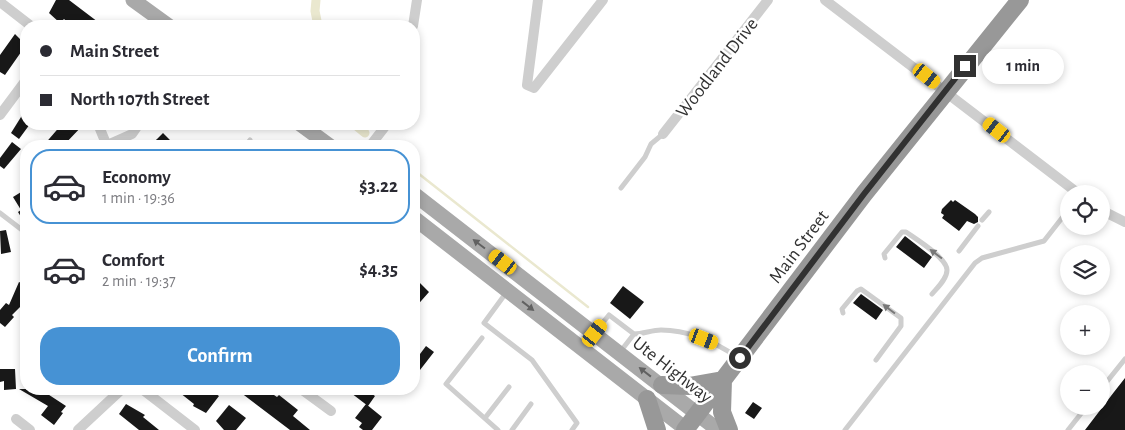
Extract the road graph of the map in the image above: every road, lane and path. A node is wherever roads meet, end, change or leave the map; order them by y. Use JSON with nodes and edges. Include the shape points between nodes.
{"nodes":[{"id":1,"x":133,"y":0,"type":"edge"},
{"id":2,"x":417,"y":0,"type":"edge"},
{"id":3,"x":538,"y":0,"type":"edge"},
{"id":4,"x":603,"y":0,"type":"edge"},
{"id":5,"x":768,"y":0,"type":"edge"},
{"id":6,"x":825,"y":0,"type":"edge"},
{"id":7,"x":1020,"y":0,"type":"edge"},
{"id":8,"x":0,"y":2,"type":"edge"},
{"id":9,"x":23,"y":20,"type":"edge"},
{"id":10,"x":161,"y":20,"type":"edge"},
{"id":11,"x":415,"y":20,"type":"edge"},
{"id":12,"x":20,"y":88,"type":"edge"},
{"id":13,"x":946,"y":91,"type":"junction"},
{"id":14,"x":0,"y":115,"type":"edge"},
{"id":15,"x":135,"y":130,"type":"edge"},
{"id":16,"x":308,"y":130,"type":"edge"},
{"id":17,"x":382,"y":130,"type":"edge"},
{"id":18,"x":663,"y":134,"type":"joint"},
{"id":19,"x":119,"y":140,"type":"edge"},
{"id":20,"x":322,"y":140,"type":"edge"},
{"id":21,"x":375,"y":140,"type":"edge"},
{"id":22,"x":1067,"y":185,"type":"edge"},
{"id":23,"x":620,"y":188,"type":"dead end"},
{"id":24,"x":420,"y":199,"type":"edge"},
{"id":25,"x":989,"y":212,"type":"dead end"},
{"id":26,"x":0,"y":213,"type":"edge"},
{"id":27,"x":1110,"y":214,"type":"edge"},
{"id":28,"x":982,"y":220,"type":"dead end"},
{"id":29,"x":1060,"y":221,"type":"edge"},
{"id":30,"x":1125,"y":222,"type":"edge"},
{"id":31,"x":420,"y":223,"type":"edge"},
{"id":32,"x":978,"y":226,"type":"dead end"},
{"id":33,"x":20,"y":228,"type":"edge"},
{"id":34,"x":959,"y":251,"type":"dead end"},
{"id":35,"x":885,"y":258,"type":"dead end"},
{"id":36,"x":508,"y":290,"type":"junction"},
{"id":37,"x":932,"y":294,"type":"dead end"},
{"id":38,"x":843,"y":313,"type":"dead end"},
{"id":39,"x":595,"y":333,"type":"junction"},
{"id":40,"x":634,"y":334,"type":"junction"},
{"id":41,"x":482,"y":338,"type":"dead end"},
{"id":42,"x":620,"y":353,"type":"junction"},
{"id":43,"x":740,"y":358,"type":"junction"},
{"id":44,"x":1125,"y":359,"type":"edge"},
{"id":45,"x":876,"y":360,"type":"dead end"},
{"id":46,"x":1110,"y":378,"type":"edge"},
{"id":47,"x":723,"y":380,"type":"junction"},
{"id":48,"x":662,"y":385,"type":"junction"},
{"id":49,"x":509,"y":387,"type":"dead end"},
{"id":50,"x":116,"y":395,"type":"edge"},
{"id":51,"x":150,"y":395,"type":"edge"},
{"id":52,"x":309,"y":395,"type":"edge"},
{"id":53,"x":647,"y":399,"type":"junction"},
{"id":54,"x":531,"y":404,"type":"dead end"},
{"id":55,"x":331,"y":411,"type":"dead end"},
{"id":56,"x":697,"y":413,"type":"junction"},
{"id":57,"x":1080,"y":415,"type":"edge"},
{"id":58,"x":484,"y":418,"type":"junction"},
{"id":59,"x":16,"y":419,"type":"dead end"},
{"id":60,"x":30,"y":430,"type":"edge"},
{"id":61,"x":78,"y":430,"type":"edge"},
{"id":62,"x":195,"y":430,"type":"edge"},
{"id":63,"x":498,"y":430,"type":"edge"},
{"id":64,"x":512,"y":430,"type":"edge"},
{"id":65,"x":572,"y":430,"type":"edge"},
{"id":66,"x":657,"y":430,"type":"edge"},
{"id":67,"x":685,"y":430,"type":"edge"},
{"id":68,"x":718,"y":430,"type":"edge"},
{"id":69,"x":729,"y":430,"type":"edge"},
{"id":70,"x":845,"y":430,"type":"edge"},
{"id":71,"x":1068,"y":430,"type":"edge"}],
"edges":[{"from":1,"to":10,"type":"main road"},
{"from":2,"to":11,"type":"street"},
{"from":3,"to":4,"type":"street","via":[[527,85],[534,88]]},
{"from":5,"to":18,"type":"street","name":"Woodland Drive"},
{"from":6,"to":13,"type":"street"},
{"from":7,"to":13,"type":"highway","name":"Main Street"},
{"from":8,"to":9,"type":"street"},
{"from":12,"to":14,"type":"street"},
{"from":13,"to":22,"type":"street"},
{"from":13,"to":43,"type":"highway","name":"Main Street"},
{"from":15,"to":19,"type":"street"},
{"from":16,"to":20,"type":"main road"},
{"from":17,"to":21,"type":"street"},
{"from":18,"to":23,"type":"lane","via":[[650,144],[645,157]]},
{"from":39,"to":24,"type":"main road","name":"Ute Highway","one_way":true},
{"from":25,"to":28,"type":"lane"},
{"from":26,"to":33,"type":"lane"},
{"from":27,"to":30,"type":"street"},
{"from":29,"to":70,"type":"lane","via":[[1044,241],[982,258],[975,263]]},
{"from":31,"to":36,"type":"main road","name":"Ute Highway"},
{"from":32,"to":34,"type":"lane"},
{"from":37,"to":35,"type":"lane","one_way":true,"via":[[946,275],[944,260],[906,232],[896,239],[884,254]]},
{"from":36,"to":53,"type":"main road","name":"Ute Highway","one_way":true},
{"from":36,"to":65,"type":"lane","via":[[484,323],[532,360],[577,423]]},
{"from":45,"to":38,"type":"lane","one_way":true,"via":[[901,326],[901,318],[861,289],[842,309]]},
{"from":39,"to":40,"type":"lane","via":[[609,315]]},
{"from":39,"to":42,"type":"main road","name":"Ute Highway"},
{"from":40,"to":42,"type":"lane"},
{"from":40,"to":43,"type":"lane","via":[[656,330],[678,332],[721,346]]},
{"from":41,"to":58,"type":"lane","via":[[446,384]]},
{"from":48,"to":42,"type":"main road","name":"Ute Highway","one_way":true},
{"from":43,"to":47,"type":"highway","name":"Main Street"},
{"from":44,"to":46,"type":"lane"},
{"from":47,"to":48,"type":"highway","via":[[689,386]]},
{"from":47,"to":56,"type":"highway","name":"Main Street"},
{"from":47,"to":69,"type":"highway","via":[[722,412]]},
{"from":48,"to":56,"type":"main road","name":"Ute Highway"},
{"from":49,"to":58,"type":"lane"},
{"from":50,"to":61,"type":"street"},
{"from":51,"to":62,"type":"street"},
{"from":52,"to":55,"type":"street"},
{"from":53,"to":66,"type":"highway"},
{"from":53,"to":67,"type":"main road","name":"Ute Highway"},
{"from":54,"to":64,"type":"lane"},
{"from":56,"to":67,"type":"highway","name":"Main Street"},
{"from":56,"to":68,"type":"main road","name":"Ute Highway"},
{"from":57,"to":71,"type":"lane"},
{"from":58,"to":63,"type":"lane"},
{"from":59,"to":60,"type":"street"}]}
